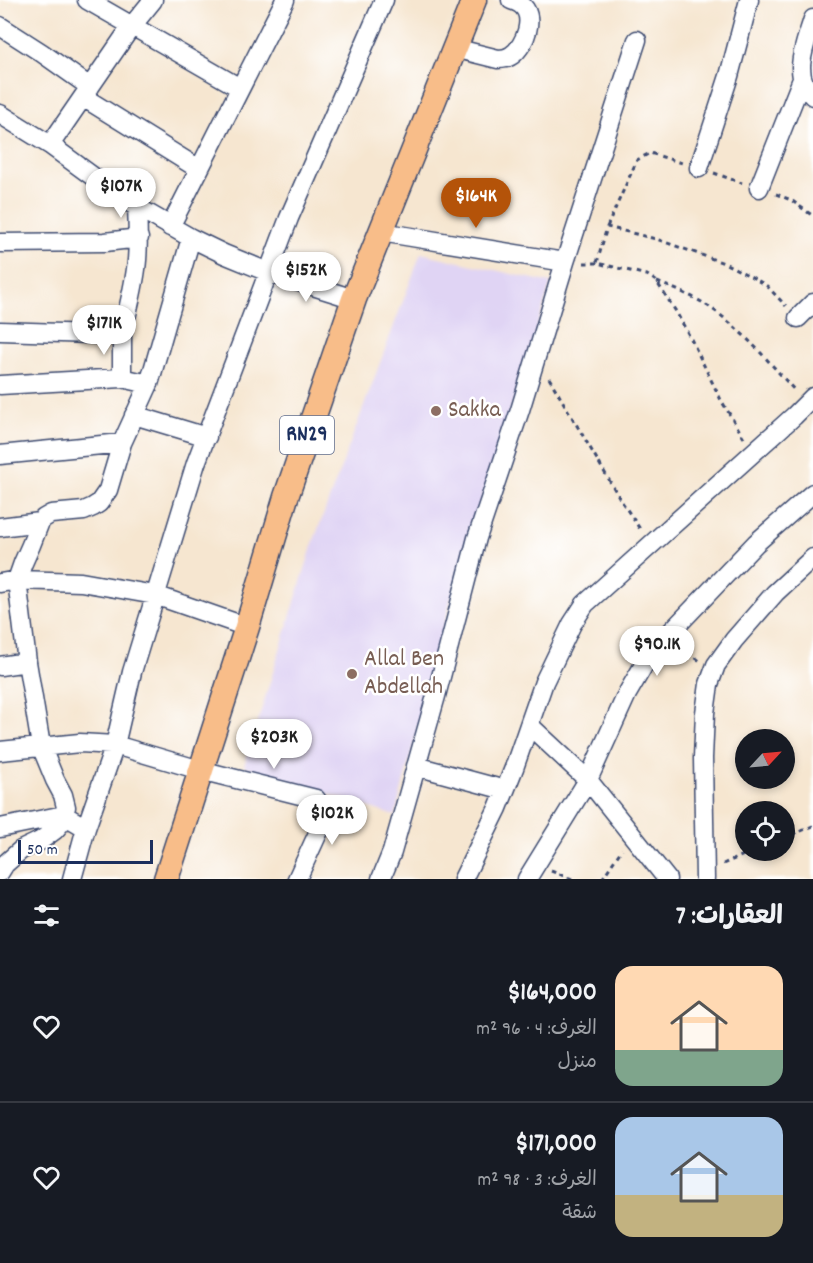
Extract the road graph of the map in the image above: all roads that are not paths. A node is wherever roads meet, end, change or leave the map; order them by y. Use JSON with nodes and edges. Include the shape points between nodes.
{"nodes":[{"id":1,"x":87,"y":0,"type":"edge"},
{"id":2,"x":153,"y":0,"type":"edge"},
{"id":3,"x":285,"y":0,"type":"edge"},
{"id":4,"x":384,"y":0,"type":"edge"},
{"id":5,"x":474,"y":0,"type":"edge"},
{"id":6,"x":511,"y":0,"type":"edge"},
{"id":7,"x":749,"y":0,"type":"edge"},
{"id":8,"x":813,"y":19,"type":"edge"},
{"id":9,"x":0,"y":26,"type":"edge"},
{"id":10,"x":131,"y":27,"type":"junction"},
{"id":11,"x":637,"y":40,"type":"dead end"},
{"id":12,"x":454,"y":48,"type":"junction"},
{"id":13,"x":802,"y":79,"type":"junction"},
{"id":14,"x":240,"y":88,"type":"junction"},
{"id":15,"x":87,"y":92,"type":"junction"},
{"id":16,"x":813,"y":96,"type":"edge"},
{"id":17,"x":0,"y":114,"type":"edge"},
{"id":18,"x":50,"y":146,"type":"junction"},
{"id":19,"x":699,"y":168,"type":"dead end"},
{"id":20,"x":199,"y":169,"type":"junction"},
{"id":21,"x":759,"y":188,"type":"dead end"},
{"id":22,"x":137,"y":207,"type":"junction"},
{"id":23,"x":170,"y":226,"type":"junction"},
{"id":24,"x":381,"y":232,"type":"junction"},
{"id":25,"x":138,"y":238,"type":"junction"},
{"id":26,"x":191,"y":238,"type":"junction"},
{"id":27,"x":0,"y":243,"type":"edge"},
{"id":28,"x":565,"y":262,"type":"junction"},
{"id":29,"x":268,"y":272,"type":"junction"},
{"id":30,"x":354,"y":299,"type":"junction"},
{"id":31,"x":813,"y":303,"type":"edge"},
{"id":32,"x":798,"y":318,"type":"road end"},
{"id":33,"x":0,"y":331,"type":"edge"},
{"id":34,"x":122,"y":335,"type":"junction"},
{"id":35,"x":122,"y":378,"type":"junction"},
{"id":36,"x":149,"y":384,"type":"junction"},
{"id":37,"x":0,"y":386,"type":"edge"},
{"id":38,"x":809,"y":400,"type":"edge"},
{"id":39,"x":134,"y":415,"type":"junction"},
{"id":40,"x":207,"y":437,"type":"junction"},
{"id":41,"x":122,"y":443,"type":"junction"},
{"id":42,"x":0,"y":455,"type":"edge"},
{"id":43,"x":813,"y":493,"type":"edge"},
{"id":44,"x":40,"y":522,"type":"junction"},
{"id":45,"x":0,"y":527,"type":"edge"},
{"id":46,"x":813,"y":558,"type":"edge"},
{"id":47,"x":9,"y":582,"type":"edge"},
{"id":48,"x":155,"y":595,"type":"junction"},
{"id":49,"x":247,"y":627,"type":"junction"},
{"id":50,"x":27,"y":662,"type":"junction"},
{"id":51,"x":0,"y":666,"type":"edge"},
{"id":52,"x":529,"y":725,"type":"junction"},
{"id":53,"x":115,"y":745,"type":"junction"},
{"id":54,"x":41,"y":746,"type":"junction"},
{"id":55,"x":0,"y":751,"type":"edge"},
{"id":56,"x":416,"y":766,"type":"junction"},
{"id":57,"x":200,"y":770,"type":"junction"},
{"id":58,"x":588,"y":780,"type":"junction"},
{"id":59,"x":505,"y":790,"type":"junction"},
{"id":60,"x":64,"y":815,"type":"junction"},
{"id":61,"x":0,"y":828,"type":"edge"},
{"id":62,"x":86,"y":828,"type":"junction"},
{"id":63,"x":0,"y":872,"type":"edge"},
{"id":64,"x":705,"y":875,"type":"edge"},
{"id":65,"x":72,"y":879,"type":"edge"},
{"id":66,"x":166,"y":879,"type":"edge"},
{"id":67,"x":297,"y":879,"type":"edge"},
{"id":68,"x":381,"y":879,"type":"edge"},
{"id":69,"x":464,"y":879,"type":"edge"},
{"id":70,"x":527,"y":879,"type":"edge"},
{"id":71,"x":667,"y":879,"type":"edge"}],
"edges":[{"from":1,"to":10,"type":"street"},
{"from":2,"to":10,"type":"street"},
{"from":3,"to":14,"type":"street"},
{"from":4,"to":29,"type":"street"},
{"from":5,"to":12,"type":"main road","number":"RN29"},
{"from":6,"to":12,"type":"street","via":[[525,8],[528,15],[523,41],[514,54],[498,59]]},
{"from":7,"to":19,"type":"street"},
{"from":8,"to":13,"type":"street","via":[[800,63]]},
{"from":9,"to":15,"type":"street","via":[[42,53]]},
{"from":10,"to":14,"type":"street"},
{"from":10,"to":15,"type":"street"},
{"from":11,"to":28,"type":"street"},
{"from":12,"to":24,"type":"main road","number":"RN29"},
{"from":13,"to":16,"type":"street"},
{"from":13,"to":21,"type":"street"},
{"from":14,"to":20,"type":"street"},
{"from":15,"to":18,"type":"street"},
{"from":15,"to":20,"type":"street"},
{"from":17,"to":18,"type":"street"},
{"from":18,"to":22,"type":"street"},
{"from":20,"to":23,"type":"street"},
{"from":22,"to":23,"type":"street"},
{"from":22,"to":25,"type":"street"},
{"from":23,"to":26,"type":"street"},
{"from":24,"to":28,"type":"street"},
{"from":24,"to":30,"type":"main road","number":"RN29"},
{"from":25,"to":27,"type":"street","via":[[95,243]]},
{"from":25,"to":34,"type":"street","via":[[134,286]]},
{"from":26,"to":29,"type":"street"},
{"from":26,"to":36,"type":"street"},
{"from":28,"to":56,"type":"street","via":[[477,538]]},
{"from":29,"to":30,"type":"street"},
{"from":29,"to":40,"type":"street"},
{"from":30,"to":49,"type":"main road","number":"RN29","via":[[286,497]]},
{"from":31,"to":32,"type":"street"},
{"from":33,"to":34,"type":"street"},
{"from":34,"to":35,"type":"street"},
{"from":35,"to":36,"type":"street"},
{"from":35,"to":37,"type":"street"},
{"from":36,"to":39,"type":"street"},
{"from":38,"to":52,"type":"street","via":[[585,604],[544,681]]},
{"from":39,"to":40,"type":"street"},
{"from":39,"to":41,"type":"street"},
{"from":40,"to":48,"type":"street"},
{"from":41,"to":42,"type":"street"},
{"from":41,"to":44,"type":"street","via":[[108,490],[99,503],[84,511],[51,514]]},
{"from":43,"to":58,"type":"street","via":[[756,543],[645,663]]},
{"from":44,"to":45,"type":"street"},
{"from":44,"to":47,"type":"street"},
{"from":46,"to":64,"type":"street","via":[[775,593],[734,640],[716,665],[709,684],[703,758]]},
{"from":47,"to":48,"type":"street","via":[[81,582]]},
{"from":47,"to":50,"type":"street"},
{"from":48,"to":49,"type":"street"},
{"from":48,"to":53,"type":"street"},
{"from":49,"to":57,"type":"main road","number":"RN29"},
{"from":50,"to":51,"type":"street"},
{"from":50,"to":54,"type":"street"},
{"from":52,"to":58,"type":"street"},
{"from":52,"to":59,"type":"street"},
{"from":53,"to":54,"type":"street"},
{"from":53,"to":57,"type":"street"},
{"from":53,"to":62,"type":"street"},
{"from":54,"to":55,"type":"street"},
{"from":54,"to":60,"type":"street","via":[[63,795]]},
{"from":56,"to":59,"type":"street"},
{"from":56,"to":68,"type":"street"},
{"from":57,"to":66,"type":"main road","number":"RN29"},
{"from":57,"to":67,"type":"street","via":[[316,799],[324,820]]},
{"from":58,"to":70,"type":"street"},
{"from":58,"to":71,"type":"street"},
{"from":59,"to":69,"type":"street"},
{"from":60,"to":61,"type":"street"},
{"from":60,"to":62,"type":"street"},
{"from":60,"to":63,"type":"street","via":[[55,830],[21,850]]},
{"from":62,"to":65,"type":"street"}]}
